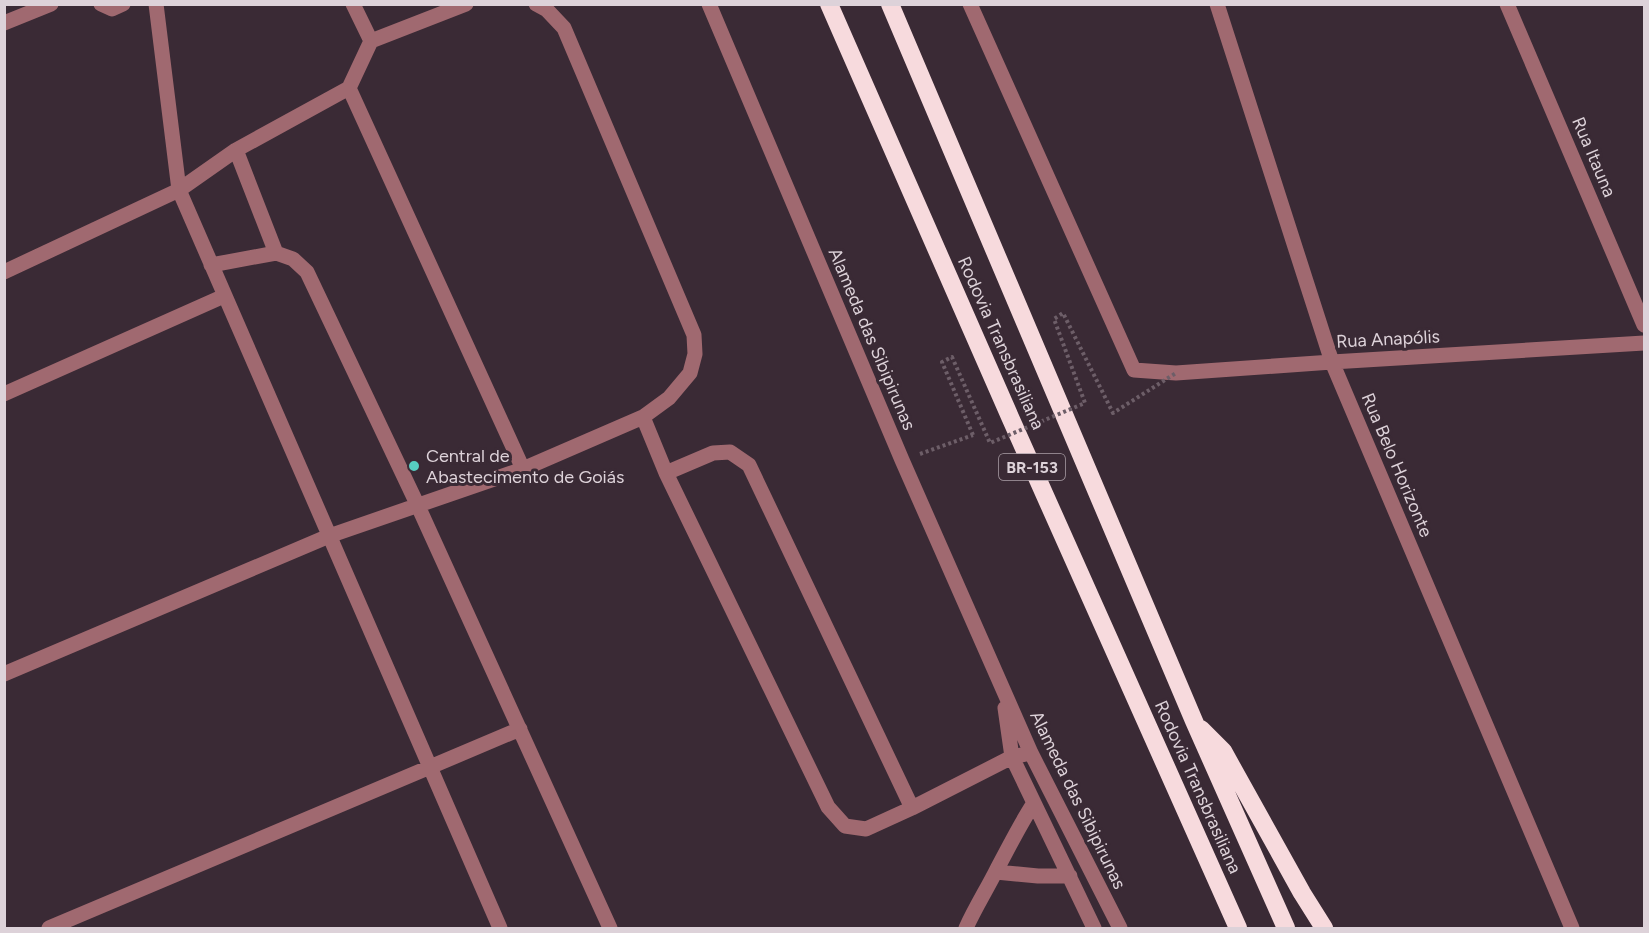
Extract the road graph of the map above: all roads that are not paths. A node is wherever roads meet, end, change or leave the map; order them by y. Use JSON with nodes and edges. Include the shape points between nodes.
{"nodes":[{"id":1,"x":51,"y":4,"type":"edge"},
{"id":2,"x":101,"y":4,"type":"edge"},
{"id":3,"x":123,"y":4,"type":"edge"},
{"id":4,"x":156,"y":4,"type":"edge"},
{"id":5,"x":353,"y":4,"type":"edge"},
{"id":6,"x":466,"y":4,"type":"edge"},
{"id":7,"x":536,"y":4,"type":"edge"},
{"id":8,"x":709,"y":4,"type":"edge"},
{"id":9,"x":829,"y":4,"type":"edge"},
{"id":10,"x":890,"y":4,"type":"edge"},
{"id":11,"x":970,"y":4,"type":"edge"},
{"id":12,"x":1217,"y":4,"type":"edge"},
{"id":13,"x":1507,"y":4,"type":"edge"},
{"id":14,"x":4,"y":23,"type":"edge"},
{"id":15,"x":371,"y":41,"type":"junction"},
{"id":16,"x":349,"y":88,"type":"junction"},
{"id":17,"x":236,"y":150,"type":"junction"},
{"id":18,"x":178,"y":190,"type":"junction"},
{"id":19,"x":276,"y":253,"type":"junction"},
{"id":20,"x":211,"y":265,"type":"junction"},
{"id":21,"x":4,"y":272,"type":"edge"},
{"id":22,"x":224,"y":296,"type":"junction"},
{"id":23,"x":1644,"y":325,"type":"edge"},
{"id":24,"x":1644,"y":343,"type":"edge"},
{"id":25,"x":1332,"y":362,"type":"junction"},
{"id":26,"x":4,"y":394,"type":"edge"},
{"id":27,"x":643,"y":417,"type":"junction"},
{"id":28,"x":523,"y":470,"type":"junction"},
{"id":29,"x":666,"y":473,"type":"junction"},
{"id":30,"x":418,"y":506,"type":"junction"},
{"id":31,"x":329,"y":536,"type":"junction"},
{"id":32,"x":4,"y":674,"type":"edge"},
{"id":33,"x":1002,"y":688,"type":"junction"},
{"id":34,"x":1194,"y":721,"type":"junction"},
{"id":35,"x":520,"y":729,"type":"junction"},
{"id":36,"x":1030,"y":753,"type":"junction"},
{"id":37,"x":1012,"y":757,"type":"junction"},
{"id":38,"x":430,"y":768,"type":"junction"},
{"id":39,"x":1034,"y":803,"type":"junction"},
{"id":40,"x":912,"y":808,"type":"junction"},
{"id":41,"x":996,"y":872,"type":"junction"},
{"id":42,"x":1070,"y":876,"type":"junction"},
{"id":43,"x":50,"y":928,"type":"edge"},
{"id":44,"x":500,"y":928,"type":"edge"},
{"id":45,"x":610,"y":928,"type":"edge"},
{"id":46,"x":966,"y":928,"type":"edge"},
{"id":47,"x":1094,"y":928,"type":"edge"},
{"id":48,"x":1119,"y":928,"type":"edge"},
{"id":49,"x":1238,"y":928,"type":"edge"},
{"id":50,"x":1286,"y":928,"type":"edge"},
{"id":51,"x":1324,"y":928,"type":"edge"},
{"id":52,"x":1572,"y":928,"type":"edge"}],
"edges":[{"from":1,"to":14,"type":"street"},
{"from":2,"to":3,"type":"street","via":[[112,9]]},
{"from":4,"to":18,"type":"street"},
{"from":5,"to":15,"type":"street"},
{"from":6,"to":15,"type":"street"},
{"from":7,"to":27,"type":"street","via":[[564,28],[694,335],[690,373],[669,398]]},
{"from":8,"to":33,"type":"street","name":"Alameda das Sibipirunas"},
{"from":9,"to":49,"type":"highway","name":"Rodovia Transbrasiliana","number":"BR-153"},
{"from":10,"to":34,"type":"highway","name":"Rodovia Transbrasiliana","number":"BR-153"},
{"from":11,"to":25,"type":"street","name":"Rua Anapólis","via":[[1134,370],[1176,373]]},
{"from":12,"to":25,"type":"street","name":"Rua Belo Horizonte"},
{"from":13,"to":23,"type":"street","name":"Rua Itauna"},
{"from":15,"to":16,"type":"street"},
{"from":16,"to":17,"type":"street"},
{"from":16,"to":28,"type":"street"},
{"from":17,"to":18,"type":"street"},
{"from":17,"to":19,"type":"street"},
{"from":18,"to":20,"type":"street"},
{"from":18,"to":21,"type":"street"},
{"from":19,"to":20,"type":"street"},
{"from":19,"to":30,"type":"street","via":[[293,259],[307,272]]},
{"from":20,"to":22,"type":"street"},
{"from":22,"to":26,"type":"street"},
{"from":22,"to":31,"type":"street"},
{"from":24,"to":25,"type":"street","name":"Rua Anapólis"},
{"from":25,"to":52,"type":"street","name":"Rua Belo Horizonte"},
{"from":27,"to":28,"type":"street"},
{"from":27,"to":29,"type":"street"},
{"from":28,"to":30,"type":"street"},
{"from":29,"to":40,"type":"street","via":[[828,807],[845,826],[866,829]]},
{"from":29,"to":40,"type":"street","via":[[713,453],[730,452],[748,465]]},
{"from":30,"to":31,"type":"street"},
{"from":30,"to":35,"type":"street"},
{"from":31,"to":32,"type":"street"},
{"from":31,"to":38,"type":"street"},
{"from":33,"to":36,"type":"street","name":"Alameda das Sibipirunas"},
{"from":33,"to":37,"type":"street","name":"Alameda das Sibipirunas"},
{"from":34,"to":50,"type":"highway","name":"Rodovia Transbrasiliana","number":"BR-153"},
{"from":34,"to":51,"type":"highway","via":[[1223,751]]},
{"from":35,"to":38,"type":"street"},
{"from":35,"to":45,"type":"street"},
{"from":36,"to":37,"type":"street"},
{"from":36,"to":48,"type":"street","name":"Alameda das Sibipirunas"},
{"from":37,"to":39,"type":"street","name":"Alameda das Sibipirunas"},
{"from":37,"to":40,"type":"street"},
{"from":38,"to":43,"type":"street"},
{"from":38,"to":44,"type":"street"},
{"from":39,"to":41,"type":"street"},
{"from":39,"to":42,"type":"street","name":"Alameda das Sibipirunas"},
{"from":41,"to":42,"type":"street"},
{"from":41,"to":46,"type":"street"},
{"from":42,"to":47,"type":"street","name":"Alameda das Sibipirunas"}]}
